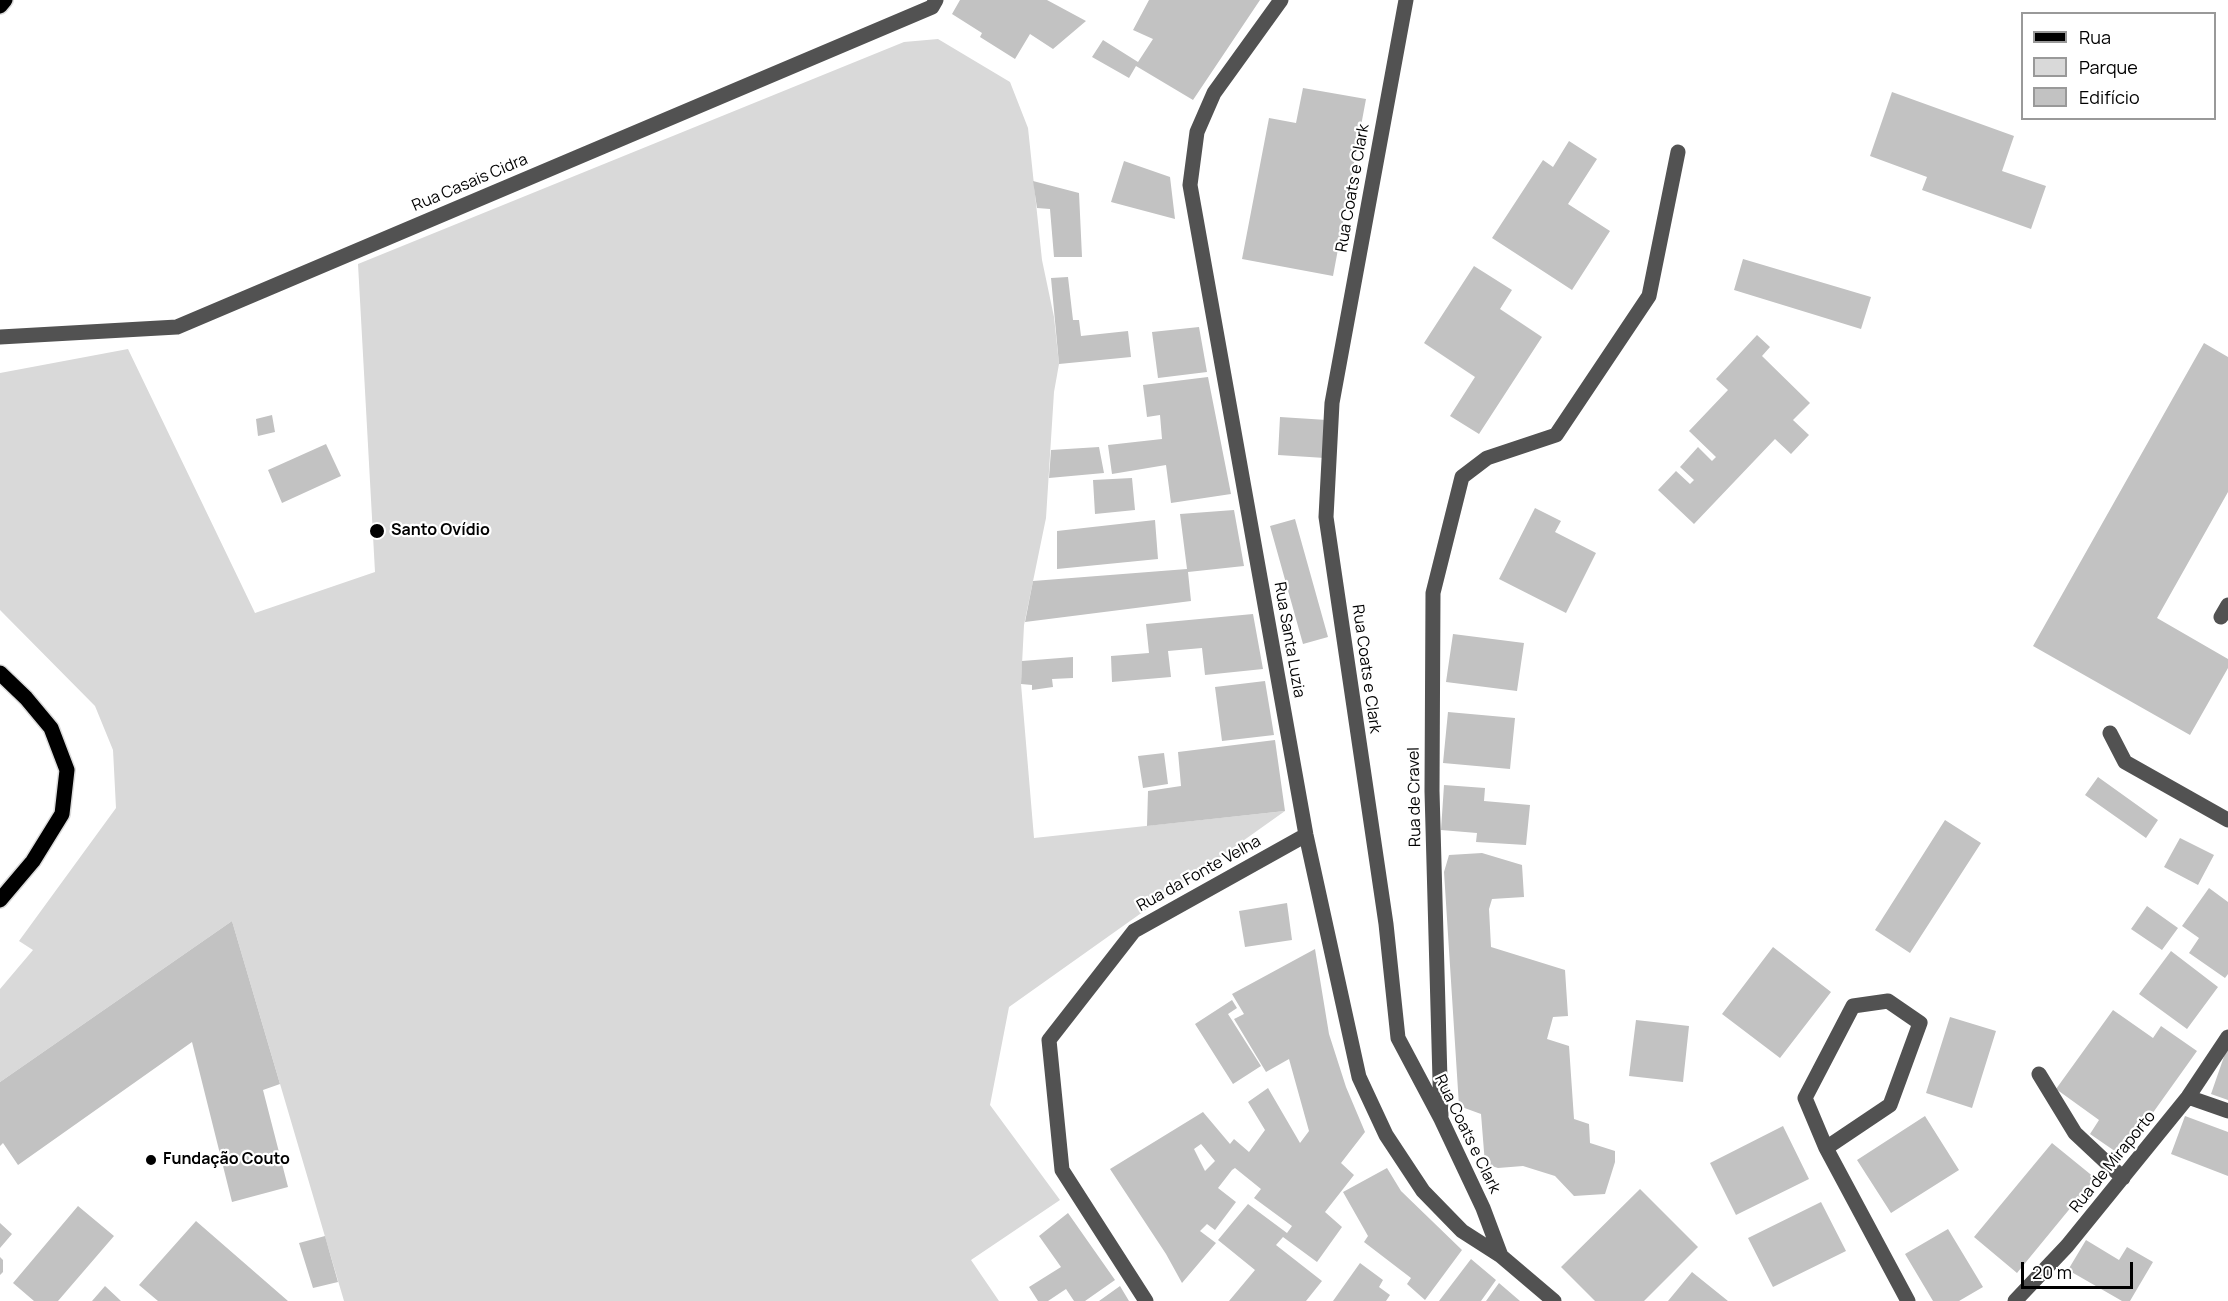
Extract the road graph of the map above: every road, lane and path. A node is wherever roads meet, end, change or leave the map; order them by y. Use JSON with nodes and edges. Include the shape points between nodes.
{"nodes":[{"id":1,"x":5,"y":0,"type":"edge"},
{"id":2,"x":936,"y":0,"type":"edge"},
{"id":3,"x":1281,"y":0,"type":"edge"},
{"id":4,"x":1406,"y":0,"type":"edge"},
{"id":5,"x":0,"y":6,"type":"edge"},
{"id":6,"x":1678,"y":152,"type":"dead end"},
{"id":7,"x":0,"y":337,"type":"edge"},
{"id":8,"x":0,"y":673,"type":"edge"},
{"id":9,"x":2110,"y":733,"type":"dead end"},
{"id":10,"x":2228,"y":820,"type":"edge"},
{"id":11,"x":1306,"y":836,"type":"junction"},
{"id":12,"x":0,"y":900,"type":"edge"},
{"id":13,"x":2228,"y":1037,"type":"edge"},
{"id":14,"x":2038,"y":1074,"type":"dead end"},
{"id":15,"x":2188,"y":1097,"type":"junction"},
{"id":16,"x":2228,"y":1111,"type":"edge"},
{"id":17,"x":1441,"y":1119,"type":"junction"},
{"id":18,"x":1826,"y":1148,"type":"junction"},
{"id":19,"x":2123,"y":1178,"type":"junction"},
{"id":20,"x":1501,"y":1256,"type":"junction"},
{"id":21,"x":1146,"y":1301,"type":"edge"},
{"id":22,"x":1554,"y":1301,"type":"edge"},
{"id":23,"x":1908,"y":1301,"type":"edge"},
{"id":24,"x":2015,"y":1301,"type":"edge"}],
"edges":[{"from":1,"to":5,"type":"main road"},
{"from":2,"to":7,"type":"street","name":"Rua Casais Cidra","via":[[932,7],[177,327]]},
{"from":3,"to":11,"type":"street","name":"Rua Santa Luzia","via":[[1214,93],[1197,132],[1190,185]]},
{"from":4,"to":17,"type":"street","name":"Rua Coats e Clark","via":[[1332,404],[1326,518],[1386,924],[1398,1038]]},
{"from":6,"to":17,"type":"street","name":"Rua de Cravel","via":[[1649,296],[1556,435],[1487,458],[1462,477],[1433,593],[1432,792]]},
{"from":8,"to":12,"type":"main road","via":[[51,728],[67,770],[62,814],[33,861]]},
{"from":9,"to":10,"type":"street","via":[[2125,762]]},
{"from":11,"to":20,"type":"street","name":"Rua Santa Luzia","via":[[1359,1077],[1386,1135],[1423,1191],[1462,1231]]},
{"from":11,"to":21,"type":"street","name":"Rua da Fonte Velha","via":[[1134,931],[1049,1040],[1062,1170]]},
{"from":13,"to":15,"type":"street","name":"Rua de Miraporto"},
{"from":14,"to":19,"type":"street","via":[[2075,1133]]},
{"from":15,"to":16,"type":"street"},
{"from":15,"to":19,"type":"street","name":"Rua de Miraporto"},
{"from":17,"to":20,"type":"street","name":"Rua Coats e Clark"},
{"from":18,"to":18,"type":"street","via":[[1805,1098],[1853,1006],[1887,1001],[1920,1023],[1890,1105]]},
{"from":18,"to":23,"type":"street"},
{"from":19,"to":24,"type":"street","name":"Rua de Miraporto"},
{"from":20,"to":22,"type":"street","name":"Rua Coats e Clark"}]}
